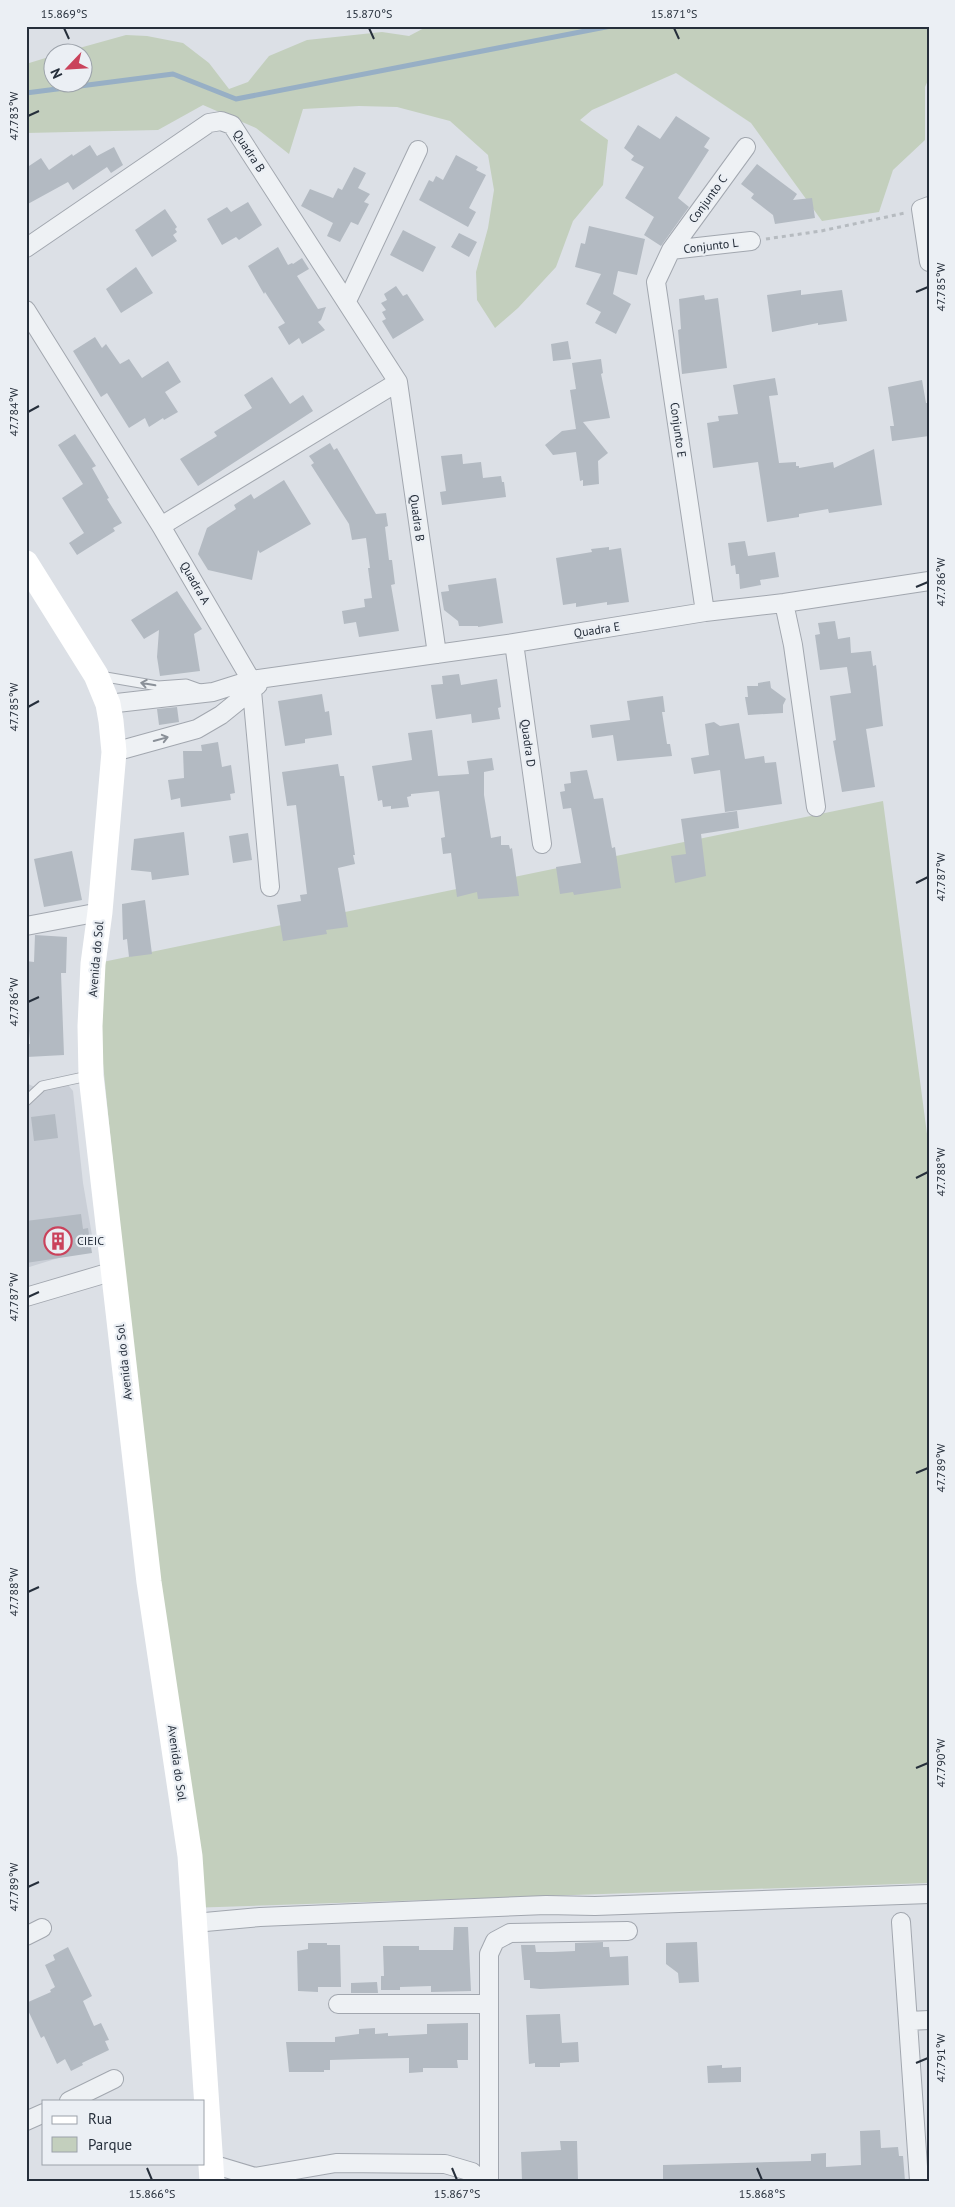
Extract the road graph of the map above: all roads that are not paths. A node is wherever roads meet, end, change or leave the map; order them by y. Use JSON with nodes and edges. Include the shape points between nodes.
{"nodes":[{"id":1,"x":746,"y":147,"type":"dead end"},
{"id":2,"x":418,"y":150,"type":"dead end"},
{"id":3,"x":925,"y":207,"type":"edge"},
{"id":4,"x":751,"y":241,"type":"road end"},
{"id":5,"x":26,"y":248,"type":"edge"},
{"id":6,"x":671,"y":250,"type":"junction"},
{"id":7,"x":929,"y":262,"type":"edge"},
{"id":8,"x":347,"y":301,"type":"junction"},
{"id":9,"x":26,"y":310,"type":"edge"},
{"id":10,"x":398,"y":382,"type":"junction"},
{"id":11,"x":161,"y":526,"type":"junction"},
{"id":12,"x":26,"y":563,"type":"edge"},
{"id":13,"x":929,"y":582,"type":"edge"},
{"id":14,"x":784,"y":603,"type":"junction"},
{"id":15,"x":705,"y":612,"type":"junction"},
{"id":16,"x":514,"y":643,"type":"junction"},
{"id":17,"x":437,"y":654,"type":"junction"},
{"id":18,"x":96,"y":675,"type":"junction"},
{"id":19,"x":256,"y":683,"type":"junction"},
{"id":20,"x":213,"y":692,"type":"junction"},
{"id":21,"x":108,"y":704,"type":"junction"},
{"id":22,"x":114,"y":752,"type":"junction"},
{"id":23,"x":816,"y":807,"type":"dead end"},
{"id":24,"x":542,"y":844,"type":"dead end"},
{"id":25,"x":270,"y":887,"type":"dead end"},
{"id":26,"x":100,"y":912,"type":"junction"},
{"id":27,"x":26,"y":926,"type":"edge"},
{"id":28,"x":91,"y":1076,"type":"junction"},
{"id":29,"x":26,"y":1100,"type":"edge"},
{"id":30,"x":114,"y":1272,"type":"junction"},
{"id":31,"x":26,"y":1297,"type":"edge"},
{"id":32,"x":929,"y":1894,"type":"edge"},
{"id":33,"x":901,"y":1922,"type":"dead end"},
{"id":34,"x":194,"y":1923,"type":"junction"},
{"id":35,"x":628,"y":1931,"type":"dead end"},
{"id":36,"x":338,"y":2004,"type":"dead end"},
{"id":37,"x":488,"y":2004,"type":"junction"},
{"id":38,"x":929,"y":2020,"type":"edge"},
{"id":39,"x":908,"y":2022,"type":"junction"},
{"id":40,"x":114,"y":2079,"type":"dead end"},
{"id":41,"x":71,"y":2100,"type":"edge"},
{"id":42,"x":42,"y":2114,"type":"edge"},
{"id":43,"x":26,"y":2121,"type":"edge"},
{"id":44,"x":212,"y":2172,"type":"edge"},
{"id":45,"x":254,"y":2179,"type":"edge"},
{"id":46,"x":482,"y":2181,"type":"edge"},
{"id":47,"x":489,"y":2181,"type":"edge"},
{"id":48,"x":920,"y":2181,"type":"edge"}],
"edges":[{"from":1,"to":6,"type":"street","name":"Conjunto C"},
{"from":2,"to":8,"type":"street"},
{"from":3,"to":7,"type":"street"},
{"from":4,"to":6,"type":"street","name":"Conjunto L"},
{"from":5,"to":8,"type":"street","name":"Quadra B","via":[[209,123],[221,121],[232,126]]},
{"from":6,"to":15,"type":"street","name":"Conjunto E","via":[[656,282]]},
{"from":8,"to":10,"type":"street","name":"Quadra B"},
{"from":9,"to":11,"type":"street","name":"Quadra A"},
{"from":10,"to":11,"type":"street"},
{"from":10,"to":17,"type":"street","name":"Quadra B"},
{"from":11,"to":19,"type":"street","name":"Quadra A"},
{"from":12,"to":18,"type":"street","name":"Avenida do Sol"},
{"from":13,"to":14,"type":"street","name":"Quadra E"},
{"from":14,"to":15,"type":"street","name":"Quadra E"},
{"from":14,"to":23,"type":"street"},
{"from":15,"to":16,"type":"street","name":"Quadra E"},
{"from":16,"to":17,"type":"street","name":"Quadra E"},
{"from":16,"to":24,"type":"street","name":"Quadra D"},
{"from":17,"to":19,"type":"street","name":"Quadra E"},
{"from":20,"to":18,"type":"lane","one_way":true,"via":[[186,684],[158,686]]},
{"from":18,"to":21,"type":"street","name":"Avenida do Sol"},
{"from":19,"to":20,"type":"street","name":"Quadra E"},
{"from":22,"to":19,"type":"street","one_way":true,"via":[[197,729],[221,714]]},
{"from":19,"to":25,"type":"street","name":"Quadra A"},
{"from":20,"to":21,"type":"street","name":"Quadra E"},
{"from":21,"to":22,"type":"street","name":"Avenida do Sol"},
{"from":22,"to":26,"type":"street","name":"Avenida do Sol"},
{"from":26,"to":27,"type":"street"},
{"from":26,"to":28,"type":"street","name":"Avenida do Sol","via":[[93,964]]},
{"from":28,"to":29,"type":"lane","via":[[42,1086]]},
{"from":28,"to":30,"type":"street","name":"Avenida do Sol"},
{"from":30,"to":31,"type":"street"},
{"from":30,"to":34,"type":"street","name":"Avenida do Sol","via":[[149,1582],[190,1856]]},
{"from":32,"to":34,"type":"street","via":[[546,1906]]},
{"from":33,"to":39,"type":"street"},
{"from":34,"to":44,"type":"street","name":"Avenida do Sol"},
{"from":35,"to":37,"type":"street","via":[[510,1934],[495,1941],[488,1954]]},
{"from":36,"to":37,"type":"street"},
{"from":37,"to":47,"type":"street"},
{"from":38,"to":39,"type":"street"},
{"from":39,"to":48,"type":"street"},
{"from":40,"to":41,"type":"street"},
{"from":42,"to":43,"type":"street"},
{"from":44,"to":45,"type":"street"},
{"from":45,"to":46,"type":"street","via":[[336,2163],[408,2163],[462,2168]]}]}
